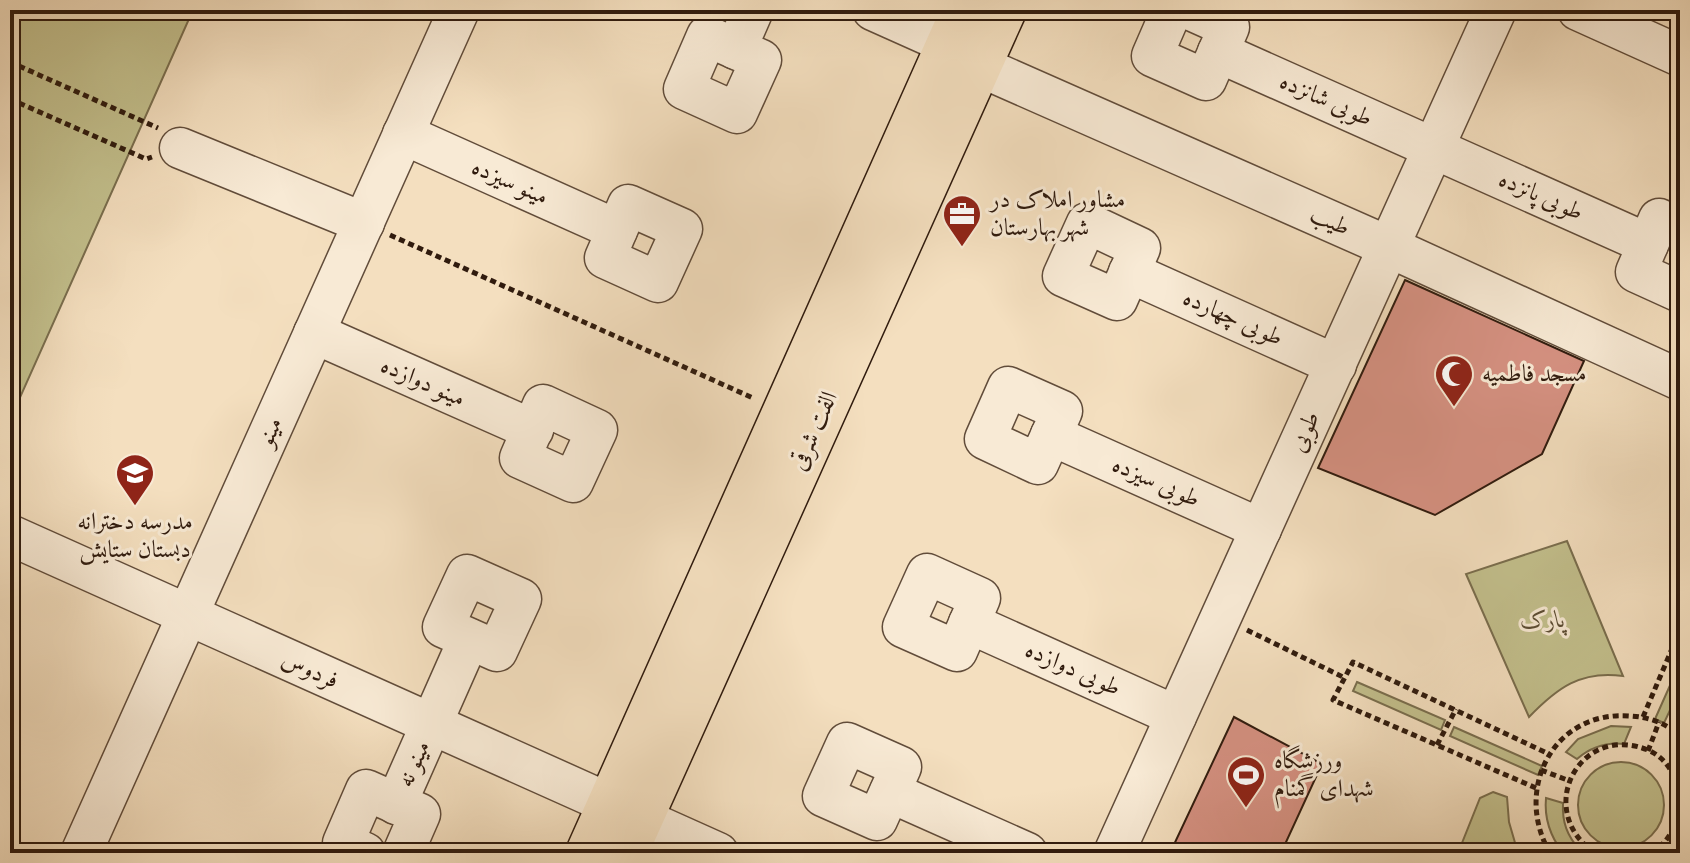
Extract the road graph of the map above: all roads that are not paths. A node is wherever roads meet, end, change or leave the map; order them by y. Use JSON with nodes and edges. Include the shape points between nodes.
{"nodes":[{"id":1,"x":459,"y":10,"type":"edge"},
{"id":2,"x":753,"y":10,"type":"edge"},
{"id":3,"x":873,"y":10,"type":"edge"},
{"id":4,"x":1004,"y":10,"type":"edge"},
{"id":5,"x":1172,"y":10,"type":"edge"},
{"id":6,"x":1191,"y":10,"type":"edge"},
{"id":7,"x":1496,"y":10,"type":"edge"},
{"id":8,"x":1578,"y":10,"type":"edge"},
{"id":9,"x":964,"y":40,"type":"edge"},
{"id":10,"x":736,"y":49,"type":"dead end"},
{"id":11,"x":1218,"y":52,"type":"junction"},
{"id":12,"x":1680,"y":56,"type":"edge"},
{"id":13,"x":403,"y":134,"type":"junction"},
{"id":14,"x":180,"y":148,"type":"road end"},
{"id":15,"x":1434,"y":148,"type":"junction"},
{"id":16,"x":364,"y":223,"type":"junction"},
{"id":17,"x":617,"y":230,"type":"dead end"},
{"id":18,"x":1664,"y":236,"type":"edge"},
{"id":19,"x":1389,"y":247,"type":"junction"},
{"id":20,"x":1129,"y":272,"type":"dead end"},
{"id":21,"x":1680,"y":292,"type":"edge"},
{"id":22,"x":314,"y":333,"type":"junction"},
{"id":23,"x":1336,"y":365,"type":"junction"},
{"id":24,"x":1680,"y":380,"type":"edge"},
{"id":25,"x":533,"y":430,"type":"dead end"},
{"id":26,"x":1051,"y":435,"type":"dead end"},
{"id":27,"x":1261,"y":529,"type":"junction"},
{"id":28,"x":10,"y":535,"type":"edge"},
{"id":29,"x":188,"y":615,"type":"junction"},
{"id":30,"x":969,"y":623,"type":"dead end"},
{"id":31,"x":469,"y":639,"type":"dead end"},
{"id":32,"x":1176,"y":716,"type":"junction"},
{"id":33,"x":431,"y":724,"type":"junction"},
{"id":34,"x":890,"y":792,"type":"dead end"},
{"id":35,"x":396,"y":804,"type":"junction"},
{"id":36,"x":625,"y":825,"type":"edge"},
{"id":37,"x":81,"y":853,"type":"edge"},
{"id":38,"x":365,"y":853,"type":"edge"},
{"id":39,"x":403,"y":853,"type":"edge"},
{"id":40,"x":588,"y":853,"type":"edge"},
{"id":41,"x":718,"y":853,"type":"edge"},
{"id":42,"x":1027,"y":853,"type":"edge"},
{"id":43,"x":1114,"y":853,"type":"edge"}],
"edges":[{"from":1,"to":13,"type":"street","name":"مینو"},
{"from":2,"to":10,"type":"street"},
{"from":3,"to":9,"type":"street","name":"طیب"},
{"from":4,"to":9,"type":"main road","name":"الفت شرقی"},
{"from":5,"to":11,"type":"street","via":[[1152,56],[1206,80]]},
{"from":6,"to":11,"type":"street","via":[[1229,27]]},
{"from":7,"to":15,"type":"street","name":"طوبی"},
{"from":8,"to":12,"type":"street"},
{"from":9,"to":19,"type":"street","name":"طیب"},
{"from":9,"to":36,"type":"main road","name":"الفت شرقی"},
{"from":9,"to":36,"type":"main road","name":"الفت شرقی","via":[[784,412]]},
{"from":11,"to":15,"type":"street","name":"طوبی شانزده"},
{"from":13,"to":16,"type":"street","name":"مینو"},
{"from":13,"to":17,"type":"street","name":"مینو سیزده"},
{"from":14,"to":16,"type":"street"},
{"from":15,"to":18,"type":"street","name":"طوبی پانزده"},
{"from":15,"to":19,"type":"street","name":"طوبی"},
{"from":16,"to":22,"type":"street","name":"مینو"},
{"from":18,"to":21,"type":"street","via":[[1636,272]]},
{"from":19,"to":23,"type":"street","name":"طوبی"},
{"from":19,"to":24,"type":"street","name":"طیب"},
{"from":20,"to":23,"type":"street","name":"طوبی چهارده"},
{"from":22,"to":25,"type":"street","name":"مینو دوازده"},
{"from":22,"to":29,"type":"street","name":"مینو"},
{"from":23,"to":27,"type":"street","name":"طوبی"},
{"from":26,"to":27,"type":"street","name":"طوبی سیزده"},
{"from":27,"to":32,"type":"street","name":"طوبی"},
{"from":28,"to":29,"type":"street","name":"فردوس"},
{"from":29,"to":33,"type":"street","name":"فردوس"},
{"from":29,"to":37,"type":"street","name":"مینو"},
{"from":30,"to":32,"type":"street","name":"طوبی دوازده"},
{"from":31,"to":33,"type":"street","name":"مینو نه"},
{"from":32,"to":43,"type":"street","name":"طوبی"},
{"from":33,"to":35,"type":"street","name":"مینو نه"},
{"from":33,"to":36,"type":"street","name":"فردوس"},
{"from":34,"to":42,"type":"street"},
{"from":35,"to":38,"type":"street","via":[[366,790],[343,843]]},
{"from":35,"to":39,"type":"street","via":[[420,814]]},
{"from":36,"to":40,"type":"main road","name":"الفت شرقی"},
{"from":36,"to":41,"type":"street","name":"فردوس"}]}
